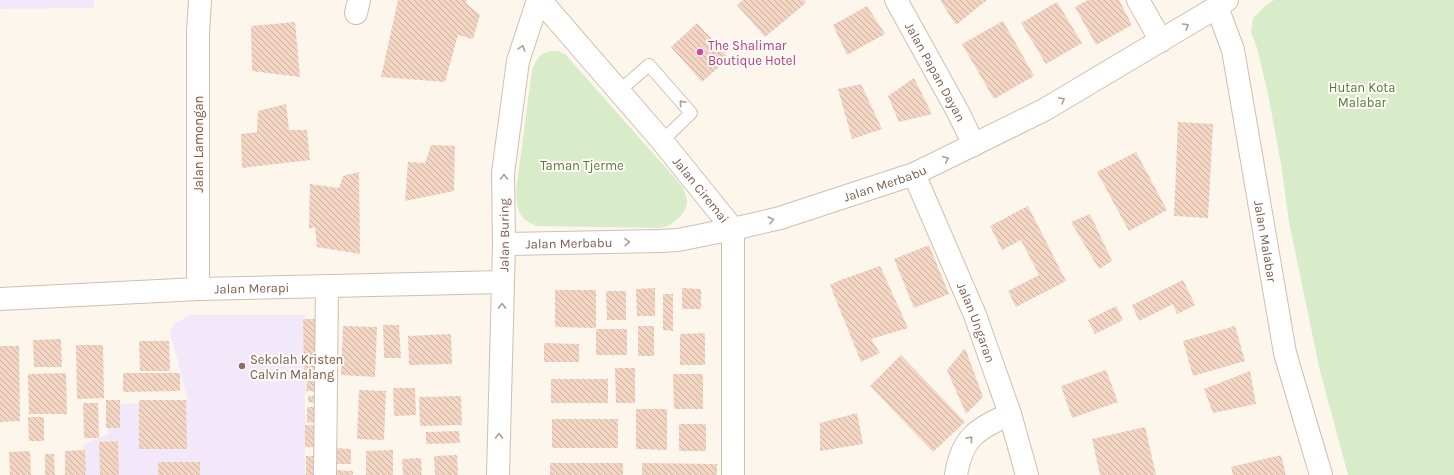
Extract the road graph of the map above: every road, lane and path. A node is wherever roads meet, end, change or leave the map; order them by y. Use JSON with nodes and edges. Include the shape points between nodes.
{"nodes":[{"id":1,"x":200,"y":0,"type":"edge"},
{"id":2,"x":539,"y":0,"type":"edge"},
{"id":3,"x":896,"y":0,"type":"edge"},
{"id":4,"x":1138,"y":0,"type":"edge"},
{"id":5,"x":1222,"y":4,"type":"edge"},
{"id":6,"x":1161,"y":41,"type":"junction"},
{"id":7,"x":619,"y":91,"type":"junction"},
{"id":8,"x":662,"y":141,"type":"junction"},
{"id":9,"x":974,"y":145,"type":"junction"},
{"id":10,"x":914,"y":174,"type":"junction"},
{"id":11,"x":733,"y":230,"type":"junction"},
{"id":12,"x":504,"y":244,"type":"junction"},
{"id":13,"x":503,"y":282,"type":"junction"},
{"id":14,"x":327,"y":286,"type":"junction"},
{"id":15,"x":198,"y":289,"type":"junction"},
{"id":16,"x":0,"y":299,"type":"edge"},
{"id":17,"x":1010,"y":414,"type":"junction"},
{"id":18,"x":325,"y":475,"type":"edge"},
{"id":19,"x":498,"y":475,"type":"edge"},
{"id":20,"x":733,"y":475,"type":"edge"},
{"id":21,"x":956,"y":475,"type":"edge"},
{"id":22,"x":1027,"y":475,"type":"edge"},
{"id":23,"x":1321,"y":475,"type":"edge"}],
"edges":[{"from":1,"to":15,"type":"street","name":"Jalan Lamongan"},
{"from":2,"to":7,"type":"street","name":"Jalan Ciremai"},
{"from":12,"to":2,"type":"street","name":"Jalan Buring","one_way":true,"via":[[504,173],[518,62]]},
{"from":3,"to":9,"type":"street","name":"Jalan Papan Dayan"},
{"from":4,"to":6,"type":"street"},
{"from":6,"to":5,"type":"street","name":"Jalan Merbabu","one_way":true},
{"from":5,"to":23,"type":"street","name":"Jalan Malabar","via":[[1233,50],[1286,353]]},
{"from":9,"to":6,"type":"street","name":"Jalan Merbabu","one_way":true,"via":[[1044,110]]},
{"from":7,"to":8,"type":"street","name":"Jalan Ciremai"},
{"from":8,"to":7,"type":"lane","one_way":true,"via":[[690,113],[649,65]]},
{"from":8,"to":11,"type":"street","name":"Jalan Ciremai"},
{"from":10,"to":9,"type":"street","name":"Jalan Merbabu","one_way":true},
{"from":11,"to":10,"type":"street","name":"Jalan Merbabu","one_way":true,"via":[[780,218]]},
{"from":10,"to":17,"type":"street","name":"Jalan Ungaran","via":[[975,315]]},
{"from":12,"to":11,"type":"street","name":"Jalan Merbabu","one_way":true,"via":[[678,240]]},
{"from":11,"to":20,"type":"street","name":"Jalan Ciremai"},
{"from":12,"to":13,"type":"street","name":"Jalan Buring"},
{"from":13,"to":14,"type":"street","name":"Jalan Merapi"},
{"from":19,"to":13,"type":"street","name":"Jalan Buring","one_way":true},
{"from":14,"to":15,"type":"street","name":"Jalan Merapi"},
{"from":14,"to":18,"type":"street"},
{"from":15,"to":16,"type":"street","name":"Jalan Merapi"},
{"from":21,"to":17,"type":"street","one_way":true,"via":[[962,449],[971,437],[984,426]]},
{"from":17,"to":22,"type":"street","name":"Jalan Ungaran"}]}
